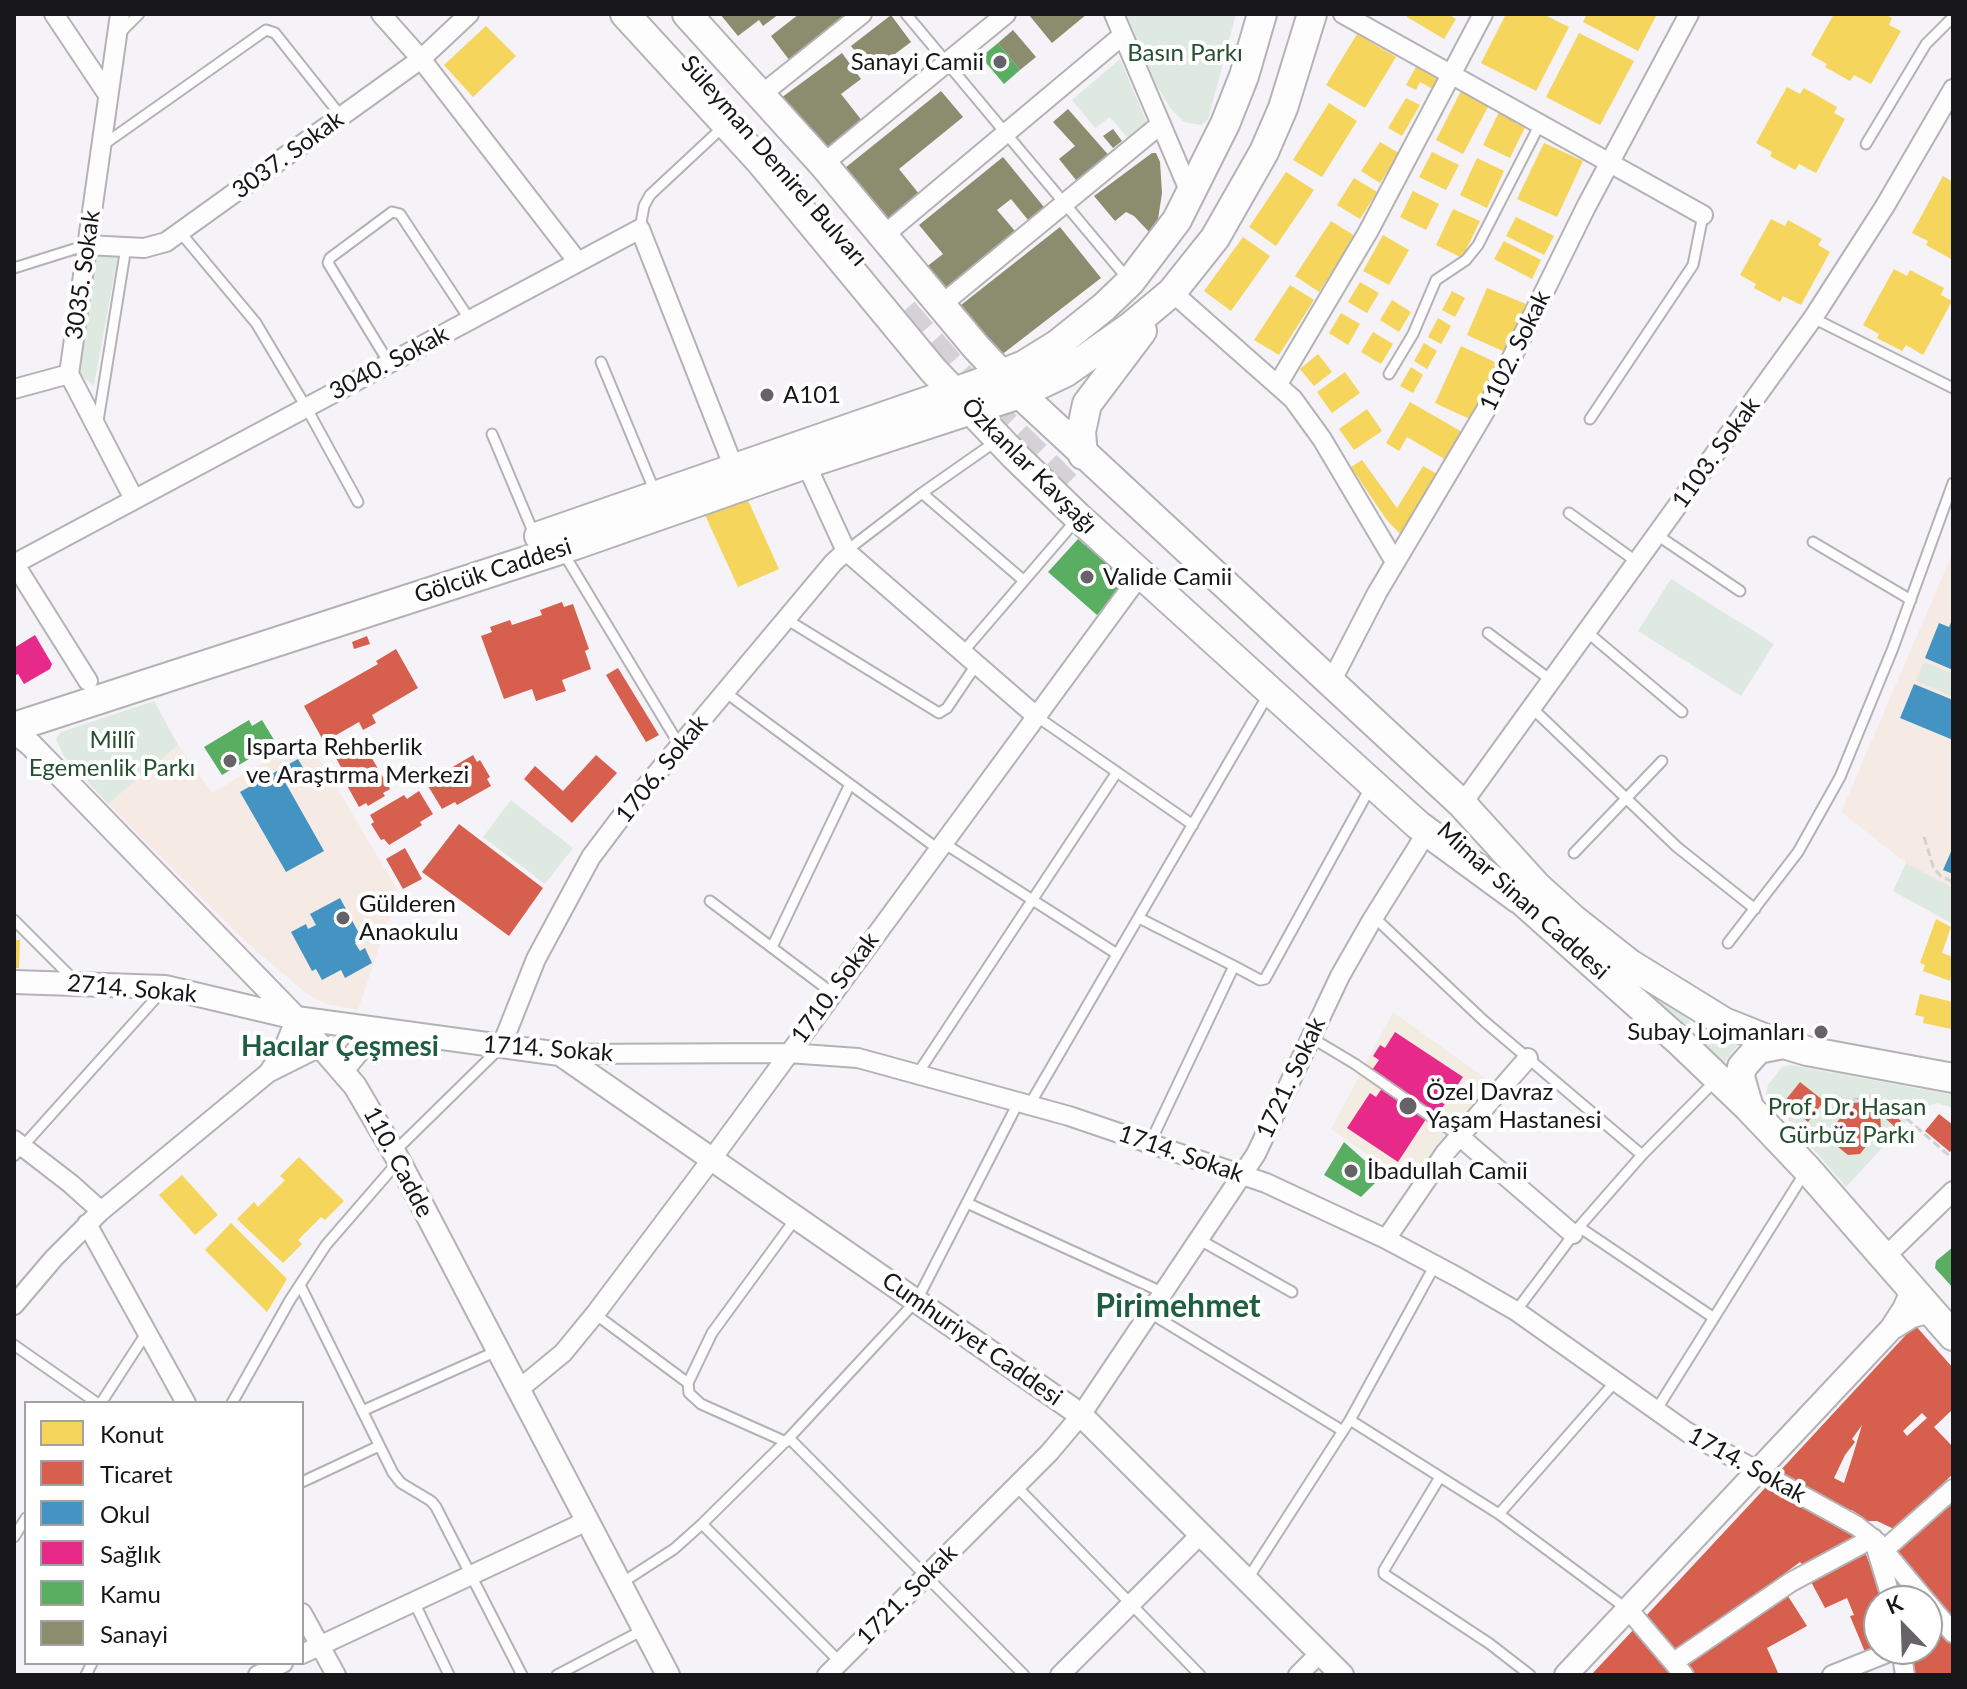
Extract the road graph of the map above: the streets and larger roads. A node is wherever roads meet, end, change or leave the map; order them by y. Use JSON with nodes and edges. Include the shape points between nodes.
{"nodes":[{"id":1,"x":54,"y":14,"type":"edge"},
{"id":2,"x":120,"y":14,"type":"edge"},
{"id":3,"x":381,"y":14,"type":"edge"},
{"id":4,"x":469,"y":14,"type":"edge"},
{"id":5,"x":625,"y":14,"type":"edge"},
{"id":6,"x":642,"y":14,"type":"edge"},
{"id":7,"x":862,"y":14,"type":"edge"},
{"id":8,"x":1006,"y":14,"type":"edge"},
{"id":9,"x":1114,"y":14,"type":"edge"},
{"id":10,"x":1262,"y":14,"type":"edge"},
{"id":11,"x":1312,"y":14,"type":"edge"},
{"id":12,"x":1343,"y":14,"type":"edge"},
{"id":13,"x":1483,"y":14,"type":"edge"},
{"id":14,"x":1689,"y":14,"type":"edge"},
{"id":15,"x":687,"y":16,"type":"edge"},
{"id":16,"x":1123,"y":35,"type":"junction"},
{"id":17,"x":421,"y":59,"type":"junction"},
{"id":18,"x":1452,"y":75,"type":"junction"},
{"id":19,"x":1953,"y":89,"type":"edge"},
{"id":20,"x":762,"y":94,"type":"junction"},
{"id":21,"x":108,"y":95,"type":"junction"},
{"id":22,"x":1161,"y":124,"type":"junction"},
{"id":23,"x":1610,"y":162,"type":"junction"},
{"id":24,"x":823,"y":164,"type":"junction"},
{"id":25,"x":1191,"y":195,"type":"junction"},
{"id":26,"x":1703,"y":215,"type":"road end"},
{"id":27,"x":883,"y":236,"type":"junction"},
{"id":28,"x":87,"y":245,"type":"junction"},
{"id":29,"x":578,"y":262,"type":"junction"},
{"id":30,"x":1172,"y":292,"type":"junction"},
{"id":31,"x":920,"y":305,"type":"junction"},
{"id":32,"x":69,"y":374,"type":"junction"},
{"id":33,"x":1010,"y":384,"type":"junction"},
{"id":34,"x":1278,"y":384,"type":"junction"},
{"id":35,"x":14,"y":389,"type":"edge"},
{"id":36,"x":962,"y":401,"type":"junction"},
{"id":37,"x":806,"y":464,"type":"junction"},
{"id":38,"x":734,"y":468,"type":"junction"},
{"id":39,"x":1078,"y":473,"type":"junction"},
{"id":40,"x":134,"y":499,"type":"junction"},
{"id":41,"x":548,"y":543,"type":"junction"},
{"id":42,"x":846,"y":551,"type":"junction"},
{"id":43,"x":1395,"y":562,"type":"junction"},
{"id":44,"x":14,"y":564,"type":"edge"},
{"id":45,"x":1141,"y":574,"type":"junction"},
{"id":46,"x":88,"y":681,"type":"junction"},
{"id":47,"x":1331,"y":682,"type":"junction"},
{"id":48,"x":14,"y":707,"type":"edge"},
{"id":49,"x":1036,"y":716,"type":"junction"},
{"id":50,"x":14,"y":730,"type":"edge"},
{"id":51,"x":1462,"y":804,"type":"junction"},
{"id":52,"x":1427,"y":832,"type":"junction"},
{"id":53,"x":1527,"y":891,"type":"junction"},
{"id":54,"x":14,"y":982,"type":"edge"},
{"id":55,"x":1701,"y":1008,"type":"junction"},
{"id":56,"x":296,"y":1018,"type":"junction"},
{"id":57,"x":386,"y":1031,"type":"junction"},
{"id":58,"x":1677,"y":1039,"type":"junction"},
{"id":59,"x":1783,"y":1044,"type":"junction"},
{"id":60,"x":322,"y":1046,"type":"junction"},
{"id":61,"x":501,"y":1047,"type":"junction"},
{"id":62,"x":788,"y":1053,"type":"junction"},
{"id":63,"x":560,"y":1054,"type":"junction"},
{"id":64,"x":1528,"y":1058,"type":"road end"},
{"id":65,"x":343,"y":1069,"type":"junction"},
{"id":66,"x":268,"y":1073,"type":"junction"},
{"id":67,"x":1730,"y":1073,"type":"junction"},
{"id":68,"x":1953,"y":1078,"type":"edge"},
{"id":69,"x":1459,"y":1136,"type":"junction"},
{"id":70,"x":17,"y":1148,"type":"edge"},
{"id":71,"x":711,"y":1160,"type":"junction"},
{"id":72,"x":1244,"y":1174,"type":"junction"},
{"id":73,"x":1953,"y":1191,"type":"edge"},
{"id":74,"x":101,"y":1211,"type":"junction"},
{"id":75,"x":87,"y":1224,"type":"junction"},
{"id":76,"x":1576,"y":1231,"type":"road end"},
{"id":77,"x":1386,"y":1239,"type":"junction"},
{"id":78,"x":1885,"y":1257,"type":"junction"},
{"id":79,"x":1922,"y":1300,"type":"junction"},
{"id":80,"x":14,"y":1305,"type":"edge"},
{"id":81,"x":1953,"y":1336,"type":"edge"},
{"id":82,"x":518,"y":1390,"type":"junction"},
{"id":83,"x":185,"y":1401,"type":"edge"},
{"id":84,"x":1081,"y":1415,"type":"junction"},
{"id":85,"x":1756,"y":1472,"type":"junction"},
{"id":86,"x":1953,"y":1489,"type":"edge"},
{"id":87,"x":587,"y":1521,"type":"junction"},
{"id":88,"x":1201,"y":1534,"type":"junction"},
{"id":89,"x":1878,"y":1544,"type":"junction"},
{"id":90,"x":1888,"y":1585,"type":"edge"},
{"id":91,"x":1913,"y":1585,"type":"edge"},
{"id":92,"x":1628,"y":1609,"type":"junction"},
{"id":93,"x":304,"y":1617,"type":"edge"},
{"id":94,"x":320,"y":1646,"type":"junction"},
{"id":95,"x":304,"y":1653,"type":"edge"},
{"id":96,"x":1320,"y":1653,"type":"junction"},
{"id":97,"x":1863,"y":1663,"type":"edge"},
{"id":98,"x":279,"y":1665,"type":"edge"},
{"id":99,"x":834,"y":1668,"type":"edge"},
{"id":100,"x":1679,"y":1668,"type":"edge"},
{"id":101,"x":258,"y":1675,"type":"edge"},
{"id":102,"x":336,"y":1675,"type":"edge"},
{"id":103,"x":668,"y":1675,"type":"edge"},
{"id":104,"x":1060,"y":1675,"type":"edge"},
{"id":105,"x":1298,"y":1675,"type":"edge"},
{"id":106,"x":1342,"y":1675,"type":"edge"},
{"id":107,"x":1566,"y":1675,"type":"edge"},
{"id":108,"x":1832,"y":1675,"type":"edge"}],
"edges":[{"from":1,"to":21,"type":"street"},
{"from":2,"to":21,"type":"street","name":"3035. Sokak"},
{"from":3,"to":17,"type":"street"},
{"from":4,"to":17,"type":"street","name":"3037. Sokak"},
{"from":5,"to":36,"type":"main road","name":"Özkanlar Kavşağı","via":[[727,124]]},
{"from":6,"to":31,"type":"main road","name":"Süleyman Demirel Bulvarı","via":[[796,181]]},
{"from":7,"to":20,"type":"street"},
{"from":8,"to":24,"type":"street"},
{"from":9,"to":16,"type":"street"},
{"from":10,"to":25,"type":"main road","via":[[1244,76]]},
{"from":11,"to":30,"type":"main road","via":[[1264,152],[1215,238]]},
{"from":12,"to":18,"type":"street"},
{"from":13,"to":18,"type":"street"},
{"from":14,"to":23,"type":"street","name":"1102. Sokak"},
{"from":15,"to":20,"type":"main road","name":"Özkanlar Kavşağı"},
{"from":15,"to":31,"type":"main road","name":"Süleyman Demirel Bulvarı"},
{"from":16,"to":22,"type":"street"},
{"from":16,"to":27,"type":"street"},
{"from":17,"to":28,"type":"street","name":"3037. Sokak","via":[[155,247]]},
{"from":17,"to":29,"type":"street"},
{"from":18,"to":23,"type":"street"},
{"from":18,"to":34,"type":"street"},
{"from":19,"to":51,"type":"street","name":"1103. Sokak","via":[[1813,318]]},
{"from":20,"to":24,"type":"main road","name":"Özkanlar Kavşağı"},
{"from":21,"to":28,"type":"street","name":"3035. Sokak"},
{"from":22,"to":25,"type":"street"},
{"from":22,"to":31,"type":"street","via":[[1065,203]]},
{"from":23,"to":26,"type":"street"},
{"from":23,"to":43,"type":"street","name":"1102. Sokak","via":[[1480,422]]},
{"from":24,"to":27,"type":"main road","name":"Özkanlar Kavşağı"},
{"from":25,"to":33,"type":"main road","via":[[1130,282],[1058,344],[1024,365]]},
{"from":27,"to":31,"type":"main road","name":"Özkanlar Kavşağı"},
{"from":28,"to":32,"type":"street","name":"3035. Sokak"},
{"from":29,"to":38,"type":"street","name":"3040. Sokak","via":[[640,229]]},
{"from":29,"to":40,"type":"street","name":"3040. Sokak"},
{"from":30,"to":33,"type":"main road","via":[[1066,372]]},
{"from":30,"to":34,"type":"street"},
{"from":30,"to":39,"type":"main road","via":[[1087,404]]},
{"from":31,"to":33,"type":"main road","name":"Özkanlar Kavşağı"},
{"from":32,"to":35,"type":"street"},
{"from":32,"to":40,"type":"street","name":"3035. Sokak"},
{"from":33,"to":36,"type":"main road"},
{"from":33,"to":39,"type":"main road","name":"Özkanlar Kavşağı"},
{"from":34,"to":43,"type":"street","via":[[1309,419]]},
{"from":36,"to":37,"type":"main road","name":"Gölcük Caddesi"},
{"from":36,"to":38,"type":"main road","name":"Gölcük Caddesi"},
{"from":36,"to":45,"type":"main road","name":"Özkanlar Kavşağı"},
{"from":37,"to":41,"type":"main road","name":"Gölcük Caddesi"},
{"from":37,"to":42,"type":"street"},
{"from":38,"to":41,"type":"main road","name":"Gölcük Caddesi"},
{"from":39,"to":47,"type":"main road","name":"Özkanlar Kavşağı"},
{"from":39,"to":53,"type":"main road","name":"Mimar Sinan Caddesi"},
{"from":40,"to":44,"type":"street","name":"3040. Sokak"},
{"from":41,"to":46,"type":"main road","name":"Gölcük Caddesi"},
{"from":41,"to":50,"type":"main road","name":"Gölcük Caddesi"},
{"from":42,"to":49,"type":"street"},
{"from":42,"to":61,"type":"street","name":"1706. Sokak","via":[[591,857],[536,959]]},
{"from":43,"to":47,"type":"street","name":"1102. Sokak"},
{"from":44,"to":46,"type":"street"},
{"from":45,"to":49,"type":"street","name":"1710. Sokak"},
{"from":45,"to":52,"type":"main road","name":"Özkanlar Kavşağı"},
{"from":46,"to":48,"type":"main road","name":"Gölcük Caddesi"},
{"from":47,"to":51,"type":"main road","name":"Özkanlar Kavşağı"},
{"from":49,"to":62,"type":"street","name":"1710. Sokak"},
{"from":50,"to":56,"type":"street","name":"110. Cadde"},
{"from":51,"to":53,"type":"main road","name":"Özkanlar Kavşağı"},
{"from":52,"to":53,"type":"main road","name":"Özkanlar Kavşağı"},
{"from":52,"to":72,"type":"street","name":"1721. Sokak","via":[[1340,976]]},
{"from":53,"to":55,"type":"main road","name":"Mimar Sinan Caddesi"},
{"from":53,"to":58,"type":"main road","name":"Mimar Sinan Caddesi"},
{"from":54,"to":56,"type":"street","name":"2714. Sokak","via":[[165,987]]},
{"from":55,"to":58,"type":"main road","via":[[1700,1028]]},
{"from":55,"to":59,"type":"main road","name":"Mimar Sinan Caddesi","via":[[1741,1030]]},
{"from":56,"to":57,"type":"street","name":"1714. Sokak"},
{"from":56,"to":60,"type":"street","name":"110. Cadde"},
{"from":56,"to":66,"type":"street"},
{"from":57,"to":61,"type":"street","name":"1714. Sokak"},
{"from":57,"to":65,"type":"street","via":[[361,1047]]},
{"from":58,"to":67,"type":"main road","name":"Mimar Sinan Caddesi"},
{"from":59,"to":67,"type":"main road","via":[[1758,1049]]},
{"from":59,"to":68,"type":"main road","name":"Mimar Sinan Caddesi"},
{"from":60,"to":65,"type":"street","name":"110. Cadde"},
{"from":60,"to":66,"type":"street"},
{"from":61,"to":63,"type":"street","name":"1714. Sokak"},
{"from":62,"to":63,"type":"street","name":"1714. Sokak"},
{"from":62,"to":71,"type":"street","name":"1710. Sokak"},
{"from":62,"to":72,"type":"street","name":"1714. Sokak","via":[[858,1058],[918,1073]]},
{"from":63,"to":71,"type":"street","name":"Cumhuriyet Caddesi"},
{"from":64,"to":69,"type":"street"},
{"from":65,"to":82,"type":"street","name":"110. Cadde","via":[[396,1156]]},
{"from":66,"to":74,"type":"street"},
{"from":67,"to":78,"type":"main road","name":"Mimar Sinan Caddesi","via":[[1749,1108],[1805,1157]]},
{"from":69,"to":76,"type":"street"},
{"from":69,"to":77,"type":"street"},
{"from":70,"to":74,"type":"street"},
{"from":71,"to":82,"type":"street","name":"1710. Sokak","via":[[563,1353]]},
{"from":71,"to":84,"type":"street","name":"Cumhuriyet Caddesi"},
{"from":72,"to":77,"type":"street","name":"1714. Sokak"},
{"from":72,"to":84,"type":"street","name":"1721. Sokak"},
{"from":73,"to":78,"type":"street"},
{"from":74,"to":75,"type":"street"},
{"from":75,"to":80,"type":"street"},
{"from":75,"to":83,"type":"street"},
{"from":77,"to":85,"type":"street","name":"1714. Sokak","via":[[1516,1311],[1655,1412]]},
{"from":78,"to":79,"type":"main road","name":"Mimar Sinan Caddesi"},
{"from":79,"to":81,"type":"main road","name":"Mimar Sinan Caddesi"},
{"from":79,"to":85,"type":"street","via":[[1904,1309]]},
{"from":82,"to":87,"type":"street","name":"110. Cadde"},
{"from":84,"to":88,"type":"street","name":"Cumhuriyet Caddesi"},
{"from":84,"to":99,"type":"street","name":"1721. Sokak"},
{"from":85,"to":89,"type":"street","name":"1714. Sokak","via":[[1857,1526]]},
{"from":85,"to":92,"type":"street"},
{"from":86,"to":89,"type":"street"},
{"from":87,"to":94,"type":"street"},
{"from":87,"to":103,"type":"street","name":"110. Cadde"},
{"from":88,"to":96,"type":"street","name":"Cumhuriyet Caddesi"},
{"from":88,"to":104,"type":"street"},
{"from":89,"to":90,"type":"street"},
{"from":89,"to":91,"type":"street","name":"1714. Sokak"},
{"from":89,"to":100,"type":"street","via":[[1791,1582]]},
{"from":92,"to":100,"type":"street"},
{"from":92,"to":107,"type":"street"},
{"from":93,"to":94,"type":"street"},
{"from":94,"to":95,"type":"street"},
{"from":94,"to":102,"type":"street"},
{"from":96,"to":105,"type":"street"},
{"from":96,"to":106,"type":"street","name":"Cumhuriyet Caddesi"},
{"from":97,"to":108,"type":"street"},
{"from":98,"to":101,"type":"street"}]}
